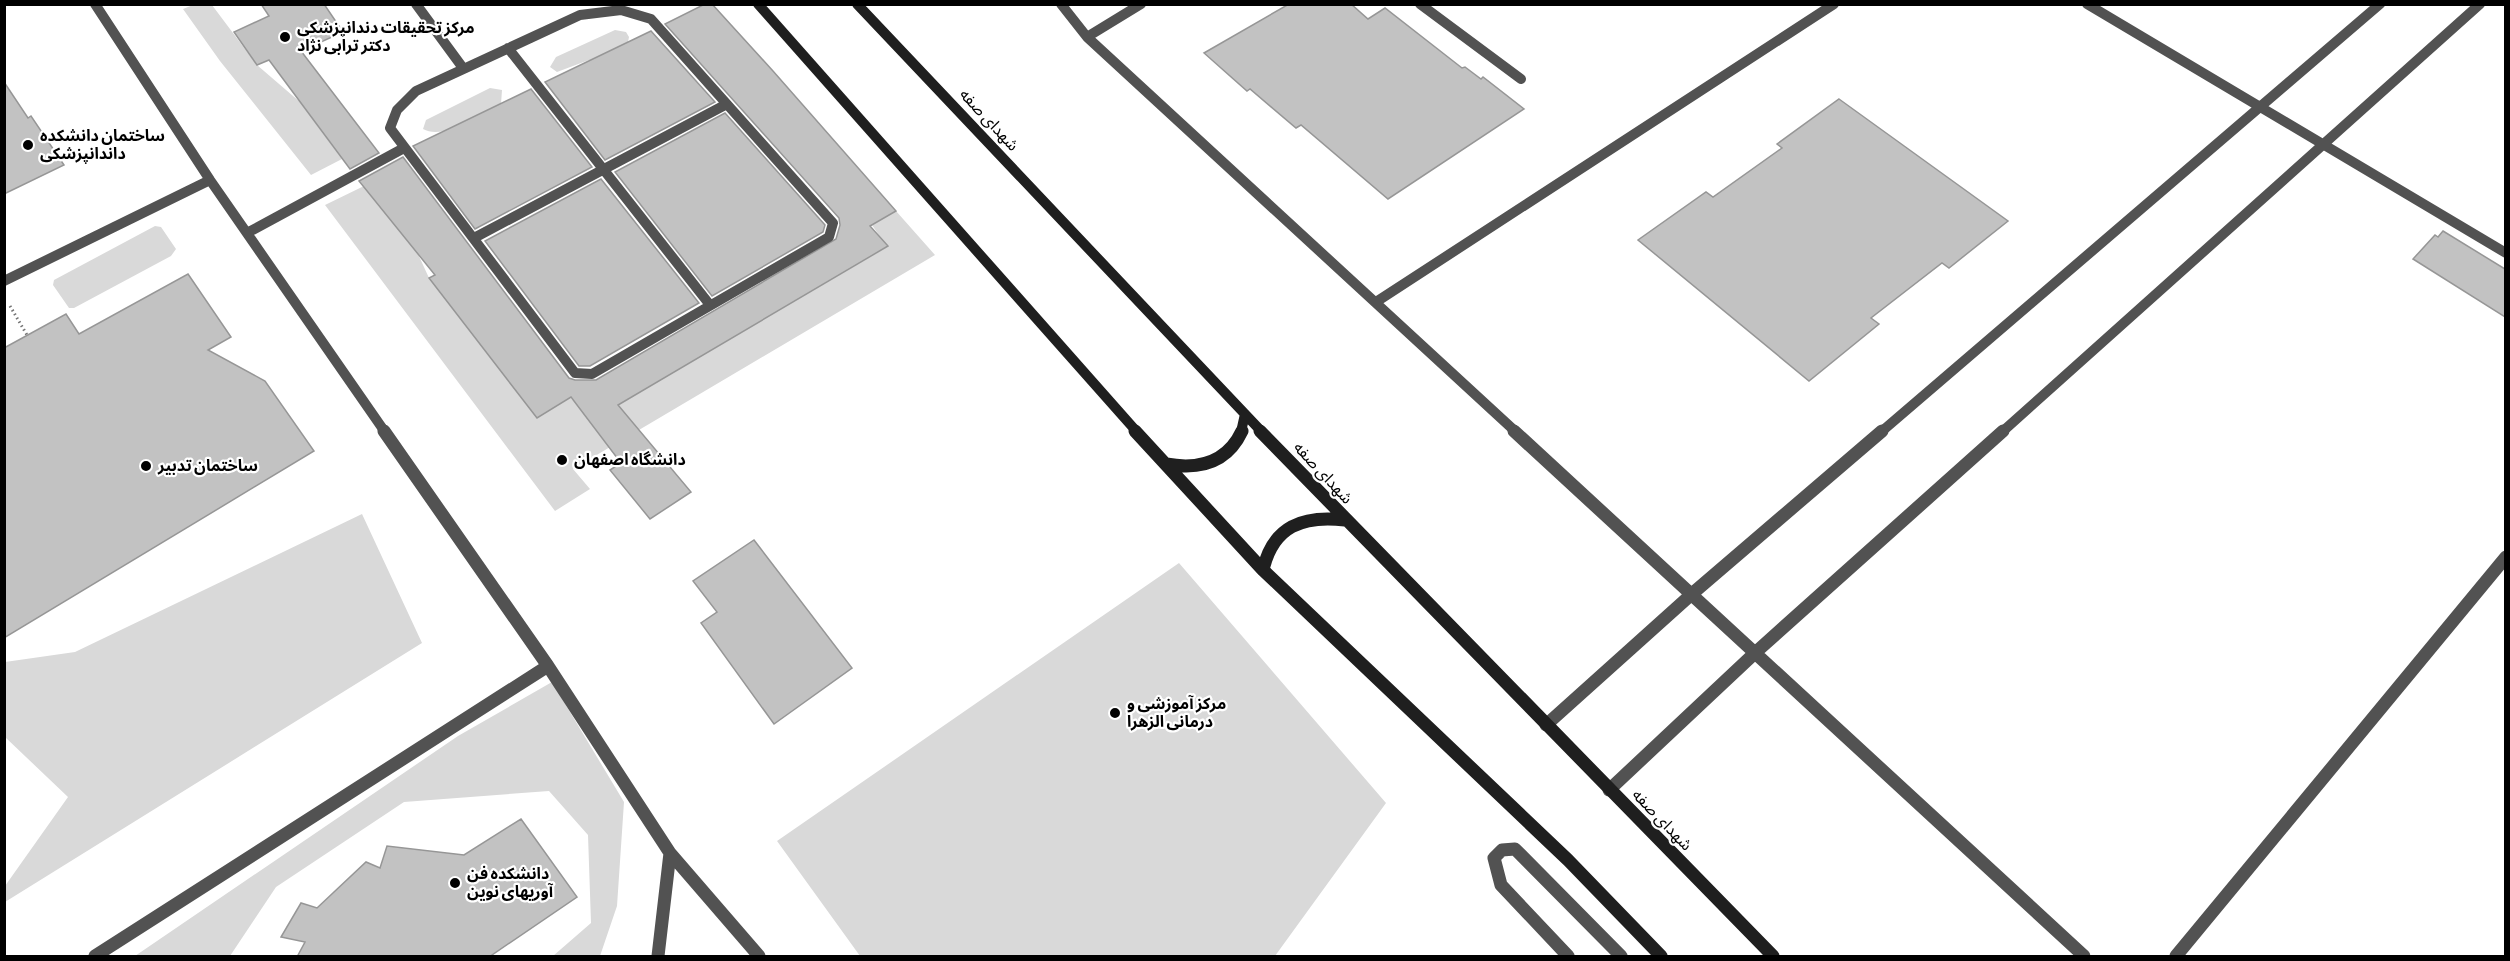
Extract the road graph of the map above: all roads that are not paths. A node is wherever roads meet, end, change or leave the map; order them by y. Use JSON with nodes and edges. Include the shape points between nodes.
{"nodes":[{"id":1,"x":95,"y":4,"type":"edge"},
{"id":2,"x":416,"y":4,"type":"edge"},
{"id":3,"x":758,"y":4,"type":"edge"},
{"id":4,"x":857,"y":4,"type":"edge"},
{"id":5,"x":1061,"y":4,"type":"edge"},
{"id":6,"x":1141,"y":4,"type":"edge"},
{"id":7,"x":1420,"y":4,"type":"edge"},
{"id":8,"x":1834,"y":4,"type":"edge"},
{"id":9,"x":2087,"y":4,"type":"edge"},
{"id":10,"x":2380,"y":4,"type":"edge"},
{"id":11,"x":2480,"y":4,"type":"edge"},
{"id":12,"x":1087,"y":37,"type":"junction"},
{"id":13,"x":508,"y":48,"type":"junction"},
{"id":14,"x":463,"y":68,"type":"junction"},
{"id":15,"x":1521,"y":79,"type":"dead end"},
{"id":16,"x":725,"y":105,"type":"junction"},
{"id":17,"x":2262,"y":106,"type":"junction"},
{"id":18,"x":2324,"y":143,"type":"junction"},
{"id":19,"x":404,"y":148,"type":"junction"},
{"id":20,"x":604,"y":171,"type":"junction"},
{"id":21,"x":210,"y":180,"type":"junction"},
{"id":22,"x":247,"y":232,"type":"junction"},
{"id":23,"x":474,"y":238,"type":"junction"},
{"id":24,"x":2505,"y":253,"type":"edge"},
{"id":25,"x":4,"y":282,"type":"edge"},
{"id":26,"x":1376,"y":302,"type":"junction"},
{"id":27,"x":710,"y":305,"type":"junction"},
{"id":28,"x":1245,"y":414,"type":"junction"},
{"id":29,"x":1165,"y":464,"type":"junction"},
{"id":30,"x":1345,"y":520,"type":"junction"},
{"id":31,"x":2505,"y":556,"type":"edge"},
{"id":32,"x":1263,"y":570,"type":"junction"},
{"id":33,"x":1693,"y":593,"type":"junction"},
{"id":34,"x":1756,"y":652,"type":"junction"},
{"id":35,"x":548,"y":666,"type":"junction"},
{"id":36,"x":1546,"y":725,"type":"junction"},
{"id":37,"x":1609,"y":789,"type":"junction"},
{"id":38,"x":670,"y":853,"type":"junction"},
{"id":39,"x":95,"y":957,"type":"edge"},
{"id":40,"x":658,"y":957,"type":"edge"},
{"id":41,"x":759,"y":957,"type":"edge"},
{"id":42,"x":1568,"y":957,"type":"edge"},
{"id":43,"x":1621,"y":957,"type":"edge"},
{"id":44,"x":1661,"y":957,"type":"edge"},
{"id":45,"x":1773,"y":957,"type":"edge"},
{"id":46,"x":2084,"y":957,"type":"edge"},
{"id":47,"x":2176,"y":957,"type":"edge"}],
"edges":[{"from":1,"to":21,"type":"lane"},
{"from":2,"to":14,"type":"lane"},
{"from":3,"to":29,"type":"main road"},
{"from":4,"to":28,"type":"main road","name":"شهدای صفه"},
{"from":5,"to":12,"type":"lane"},
{"from":6,"to":12,"type":"lane"},
{"from":7,"to":15,"type":"lane"},
{"from":8,"to":26,"type":"lane"},
{"from":9,"to":17,"type":"lane"},
{"from":10,"to":17,"type":"lane"},
{"from":11,"to":18,"type":"lane"},
{"from":12,"to":26,"type":"lane"},
{"from":13,"to":14,"type":"lane"},
{"from":13,"to":16,"type":"lane","via":[[580,15],[621,10],[651,19]]},
{"from":13,"to":20,"type":"lane"},
{"from":14,"to":19,"type":"lane","via":[[416,91],[397,110],[390,128]]},
{"from":16,"to":20,"type":"lane"},
{"from":16,"to":27,"type":"lane","via":[[833,224],[829,237]]},
{"from":17,"to":18,"type":"lane"},
{"from":17,"to":33,"type":"lane"},
{"from":18,"to":24,"type":"lane"},
{"from":18,"to":34,"type":"lane"},
{"from":19,"to":22,"type":"lane"},
{"from":19,"to":23,"type":"lane"},
{"from":20,"to":23,"type":"lane"},
{"from":20,"to":27,"type":"lane"},
{"from":21,"to":22,"type":"lane"},
{"from":21,"to":25,"type":"lane"},
{"from":22,"to":35,"type":"lane"},
{"from":23,"to":27,"type":"lane","via":[[575,373],[592,374]]},
{"from":26,"to":33,"type":"lane"},
{"from":28,"to":29,"type":"main road","via":[[1240,438],[1221,458],[1194,468]]},
{"from":28,"to":30,"type":"main road","name":"شهدای صفه"},
{"from":29,"to":32,"type":"main road"},
{"from":30,"to":32,"type":"main road","via":[[1317,518],[1290,526],[1271,545],[1264,557]]},
{"from":30,"to":36,"type":"main road","name":"شهدای صفه"},
{"from":31,"to":47,"type":"lane"},
{"from":32,"to":44,"type":"main road","via":[[1568,860]]},
{"from":33,"to":34,"type":"lane"},
{"from":33,"to":36,"type":"lane"},
{"from":34,"to":37,"type":"lane"},
{"from":34,"to":46,"type":"lane"},
{"from":35,"to":38,"type":"lane"},
{"from":35,"to":39,"type":"lane"},
{"from":36,"to":37,"type":"main road","name":"شهدای صفه"},
{"from":37,"to":45,"type":"main road","name":"شهدای صفه"},
{"from":38,"to":40,"type":"lane"},
{"from":38,"to":41,"type":"lane"},
{"from":42,"to":43,"type":"lane","via":[[1501,885],[1494,858],[1502,850],[1515,849]]}]}
